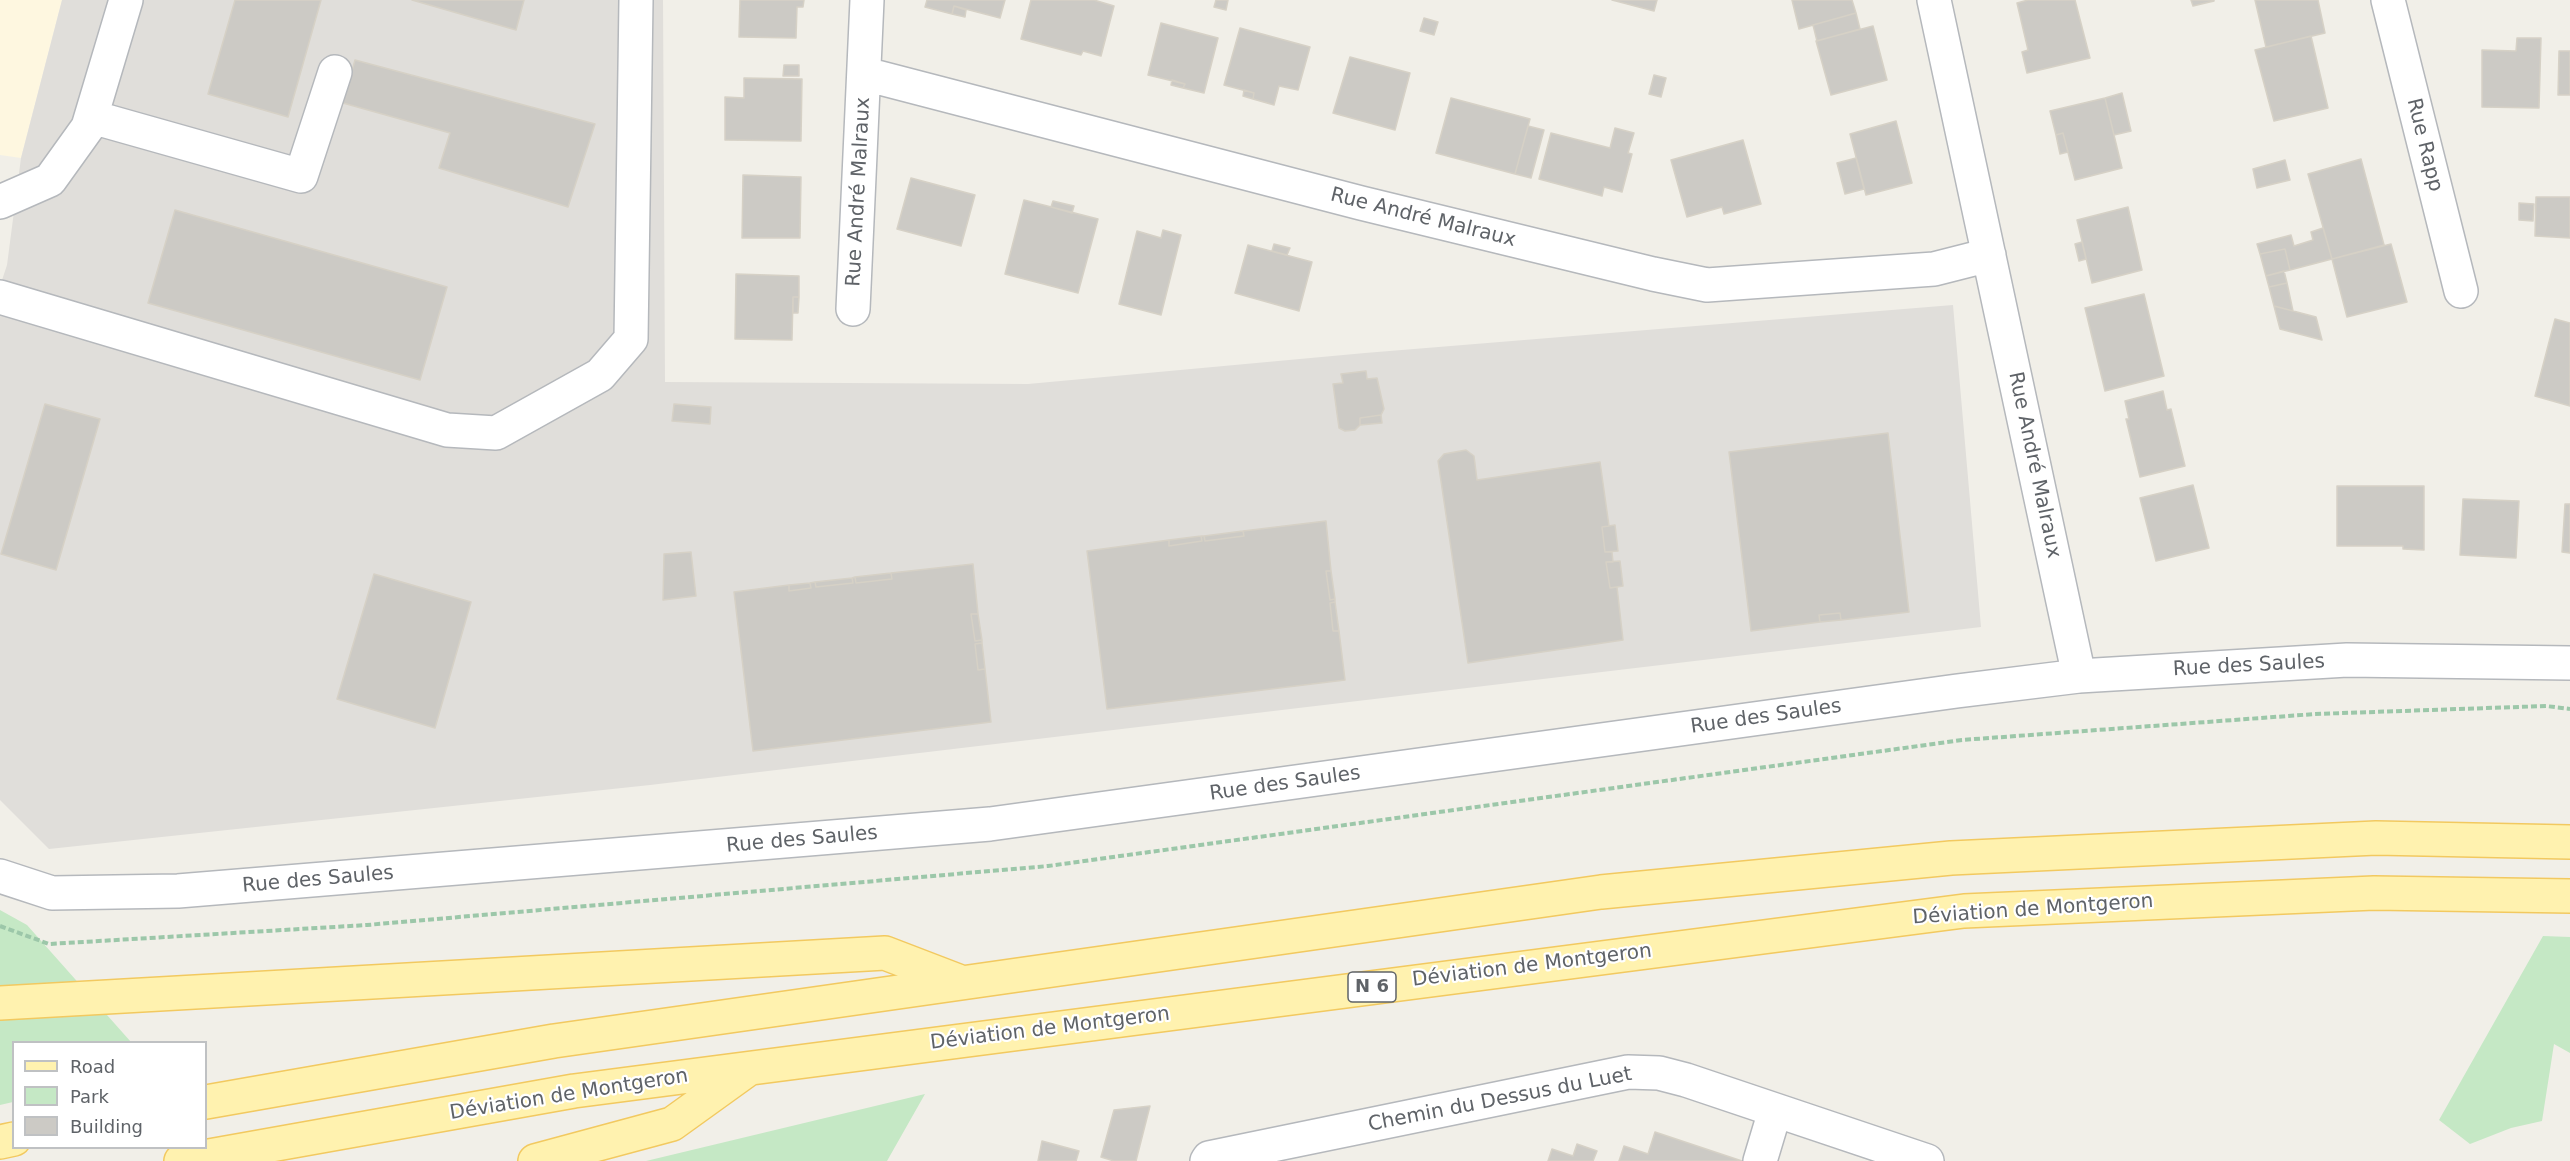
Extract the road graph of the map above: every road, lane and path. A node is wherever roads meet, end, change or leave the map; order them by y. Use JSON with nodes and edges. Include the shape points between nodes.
{"nodes":[{"id":1,"x":126,"y":0,"type":"edge"},
{"id":2,"x":636,"y":0,"type":"edge"},
{"id":3,"x":867,"y":0,"type":"edge"},
{"id":4,"x":1934,"y":0,"type":"edge"},
{"id":5,"x":2388,"y":0,"type":"edge"},
{"id":6,"x":335,"y":72,"type":"dead end"},
{"id":7,"x":864,"y":74,"type":"junction"},
{"id":8,"x":92,"y":117,"type":"junction"},
{"id":9,"x":0,"y":202,"type":"edge"},
{"id":10,"x":1989,"y":255,"type":"junction"},
{"id":11,"x":2461,"y":291,"type":"dead end"},
{"id":12,"x":0,"y":297,"type":"edge"},
{"id":13,"x":853,"y":309,"type":"dead end"},
{"id":14,"x":2570,"y":663,"type":"edge"},
{"id":15,"x":2079,"y":676,"type":"junction"},
{"id":16,"x":2570,"y":709,"type":"edge"},
{"id":17,"x":2570,"y":842,"type":"edge"},
{"id":18,"x":0,"y":876,"type":"edge"},
{"id":19,"x":2570,"y":896,"type":"edge"},
{"id":20,"x":0,"y":926,"type":"edge"},
{"id":21,"x":960,"y":981,"type":"junction"},
{"id":22,"x":0,"y":1003,"type":"edge"},
{"id":23,"x":749,"y":1068,"type":"junction"},
{"id":24,"x":207,"y":1102,"type":"edge"},
{"id":25,"x":1775,"y":1112,"type":"junction"},
{"id":26,"x":181,"y":1161,"type":"edge"},
{"id":27,"x":535,"y":1161,"type":"edge"},
{"id":28,"x":1207,"y":1161,"type":"edge"},
{"id":29,"x":1760,"y":1161,"type":"edge"},
{"id":30,"x":1927,"y":1161,"type":"edge"}],
"edges":[{"from":1,"to":8,"type":"street"},
{"from":2,"to":12,"type":"street","via":[[631,339],[600,375],[496,433],[447,430]]},
{"from":3,"to":7,"type":"street","name":"Rue André Malraux"},
{"from":4,"to":10,"type":"street","name":"Rue André Malraux"},
{"from":5,"to":11,"type":"street","name":"Rue Rapp"},
{"from":6,"to":8,"type":"street","via":[[300,176]]},
{"from":7,"to":10,"type":"street","name":"Rue André Malraux","via":[[1361,203],[1707,285],[1934,269]]},
{"from":7,"to":13,"type":"street","name":"Rue André Malraux"},
{"from":8,"to":9,"type":"street","via":[[50,180]]},
{"from":10,"to":15,"type":"street","name":"Rue André Malraux"},
{"from":14,"to":15,"type":"street","name":"Rue des Saules","via":[[2347,660]]},
{"from":15,"to":18,"type":"street","name":"Rue des Saules","via":[[990,824],[178,891],[52,893]]},
{"from":16,"to":20,"type":"path","via":[[2546,706],[2315,714],[1962,740],[1048,866],[368,926],[49,944]]},
{"from":17,"to":21,"type":"main road","via":[[2376,838],[1951,858],[1601,892]]},
{"from":19,"to":23,"type":"main road","name":"Déviation de Montgeron","number":"N 6","via":[[2374,893],[1964,911]]},
{"from":21,"to":22,"type":"main road","via":[[885,953]]},
{"from":21,"to":24,"type":"main road","via":[[554,1041]]},
{"from":23,"to":26,"type":"main road","name":"Déviation de Montgeron","number":"N 6","via":[[574,1091]]},
{"from":23,"to":27,"type":"main road","via":[[672,1124]]},
{"from":25,"to":28,"type":"street","name":"Chemin du Dessus du Luet","via":[[1659,1073],[1628,1072]]},
{"from":25,"to":29,"type":"street"},
{"from":25,"to":30,"type":"street","name":"Chemin du Dessus du Luet"}]}
